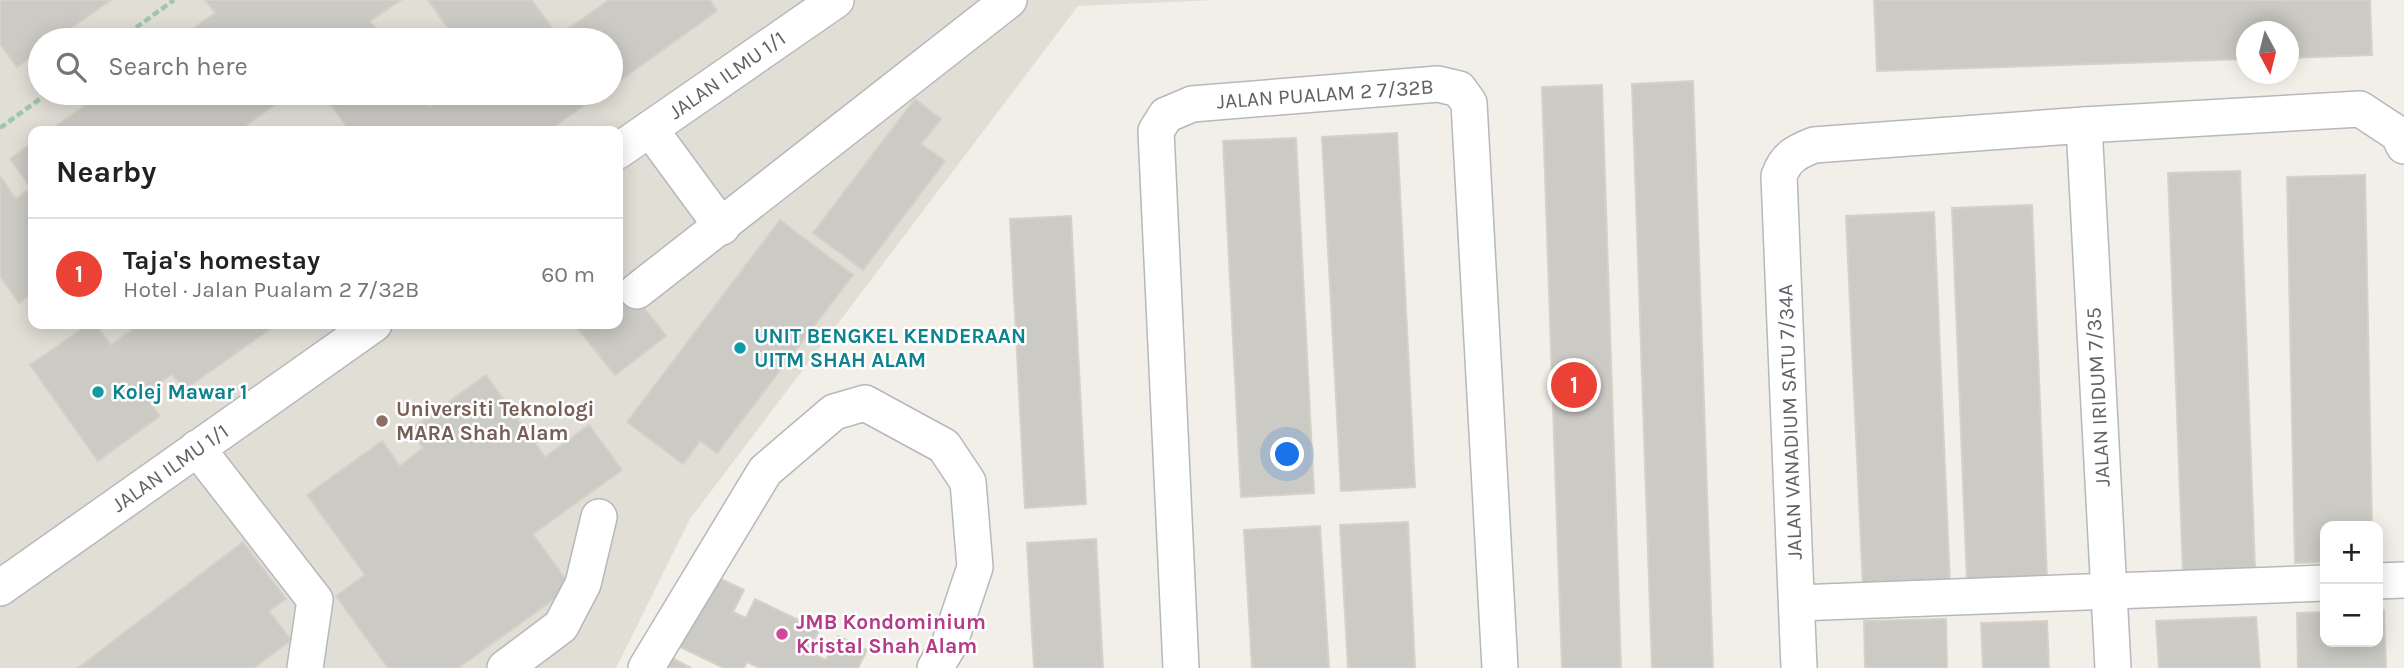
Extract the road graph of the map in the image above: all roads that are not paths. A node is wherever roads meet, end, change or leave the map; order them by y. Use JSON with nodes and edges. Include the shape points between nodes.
{"nodes":[{"id":1,"x":836,"y":0,"type":"edge"},
{"id":2,"x":1009,"y":0,"type":"edge"},
{"id":3,"x":2084,"y":125,"type":"junction"},
{"id":4,"x":650,"y":129,"type":"junction"},
{"id":5,"x":2404,"y":146,"type":"edge"},
{"id":6,"x":623,"y":148,"type":"edge"},
{"id":7,"x":722,"y":227,"type":"junction"},
{"id":8,"x":638,"y":291,"type":"dead end"},
{"id":9,"x":367,"y":329,"type":"edge"},
{"id":10,"x":197,"y":448,"type":"junction"},
{"id":11,"x":600,"y":517,"type":"dead end"},
{"id":12,"x":2404,"y":580,"type":"edge"},
{"id":13,"x":2383,"y":581,"type":"edge"},
{"id":14,"x":2320,"y":583,"type":"edge"},
{"id":15,"x":0,"y":588,"type":"edge"},
{"id":16,"x":2108,"y":593,"type":"junction"},
{"id":17,"x":1797,"y":603,"type":"junction"},
{"id":18,"x":305,"y":668,"type":"edge"},
{"id":19,"x":505,"y":668,"type":"edge"},
{"id":20,"x":646,"y":668,"type":"edge"},
{"id":21,"x":935,"y":668,"type":"edge"},
{"id":22,"x":1181,"y":668,"type":"edge"},
{"id":23,"x":1500,"y":668,"type":"edge"},
{"id":24,"x":1799,"y":668,"type":"edge"},
{"id":25,"x":2113,"y":668,"type":"edge"}],
"edges":[{"from":1,"to":4,"type":"street","name":"JALAN ILMU 1/1"},
{"from":2,"to":7,"type":"street"},
{"from":3,"to":5,"type":"street","via":[[2360,109],[2398,134]]},
{"from":3,"to":16,"type":"street","name":"JALAN IRIDUM 7/35"},
{"from":3,"to":17,"type":"street","name":"JALAN VANADIUM SATU 7/34A","via":[[1814,145],[1795,152],[1784,163],[1779,176]]},
{"from":4,"to":6,"type":"street","name":"JALAN ILMU 1/1"},
{"from":4,"to":7,"type":"street"},
{"from":7,"to":8,"type":"street"},
{"from":9,"to":10,"type":"street","name":"JALAN ILMU 1/1"},
{"from":10,"to":15,"type":"street","name":"JALAN ILMU 1/1"},
{"from":10,"to":18,"type":"street","via":[[315,600]]},
{"from":11,"to":19,"type":"street","via":[[583,584],[561,626]]},
{"from":12,"to":13,"type":"street"},
{"from":14,"to":16,"type":"street"},
{"from":16,"to":17,"type":"street"},
{"from":16,"to":25,"type":"street","name":"JALAN IRIDUM 7/35"},
{"from":17,"to":24,"type":"street","name":"JALAN VANADIUM SATU 7/34A"},
{"from":20,"to":21,"type":"street","via":[[765,471],[834,412],[865,403],[944,446],[968,482],[975,568],[949,645]]},
{"from":22,"to":23,"type":"street","name":"JALAN PUALAM 2 7/32B","via":[[1156,131],[1166,115],[1192,104],[1438,84],[1460,89],[1469,103]]}]}
